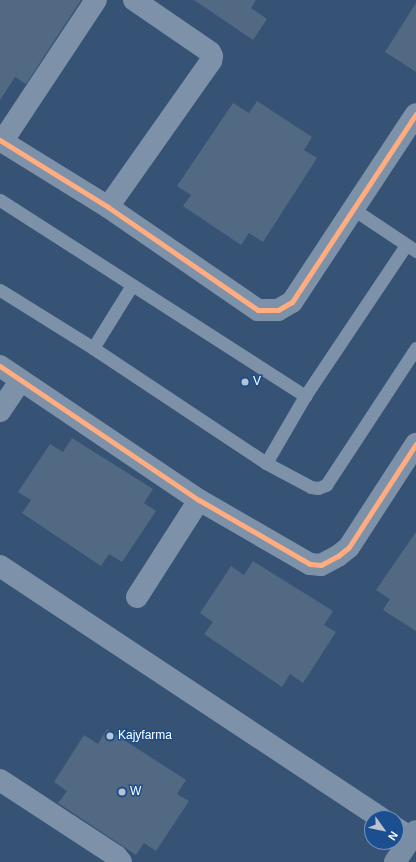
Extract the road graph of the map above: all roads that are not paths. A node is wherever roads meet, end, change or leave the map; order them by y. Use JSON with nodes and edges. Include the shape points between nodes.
{"nodes":[{"id":1,"x":96,"y":0,"type":"edge"},
{"id":2,"x":134,"y":0,"type":"edge"},
{"id":3,"x":416,"y":114,"type":"edge"},
{"id":4,"x":1,"y":142,"type":"edge"},
{"id":5,"x":0,"y":200,"type":"edge"},
{"id":6,"x":108,"y":208,"type":"junction"},
{"id":7,"x":353,"y":209,"type":"junction"},
{"id":8,"x":411,"y":248,"type":"edge"},
{"id":9,"x":132,"y":284,"type":"junction"},
{"id":10,"x":0,"y":290,"type":"edge"},
{"id":11,"x":93,"y":348,"type":"junction"},
{"id":12,"x":416,"y":348,"type":"edge"},
{"id":13,"x":0,"y":366,"type":"edge"},
{"id":14,"x":21,"y":380,"type":"junction"},
{"id":15,"x":305,"y":396,"type":"junction"},
{"id":16,"x":0,"y":411,"type":"edge"},
{"id":17,"x":416,"y":444,"type":"edge"},
{"id":18,"x":266,"y":463,"type":"junction"},
{"id":19,"x":199,"y":500,"type":"junction"},
{"id":20,"x":0,"y":566,"type":"edge"},
{"id":21,"x":137,"y":597,"type":"dead end"},
{"id":22,"x":0,"y":780,"type":"edge"},
{"id":23,"x":369,"y":810,"type":"edge"},
{"id":24,"x":408,"y":832,"type":"edge"},
{"id":25,"x":121,"y":862,"type":"edge"},
{"id":26,"x":396,"y":862,"type":"edge"}],
"edges":[{"from":1,"to":4,"type":"street"},
{"from":2,"to":6,"type":"street","via":[[210,52],[212,56]]},
{"from":3,"to":7,"type":"street"},
{"from":4,"to":6,"type":"street"},
{"from":5,"to":9,"type":"lane"},
{"from":6,"to":7,"type":"street","via":[[258,310],[278,310],[292,302]]},
{"from":7,"to":8,"type":"lane"},
{"from":8,"to":15,"type":"lane"},
{"from":9,"to":11,"type":"lane"},
{"from":9,"to":15,"type":"lane"},
{"from":10,"to":11,"type":"lane"},
{"from":11,"to":18,"type":"lane"},
{"from":12,"to":18,"type":"lane","via":[[326,485],[318,488],[311,486]]},
{"from":13,"to":14,"type":"street"},
{"from":14,"to":16,"type":"street"},
{"from":14,"to":19,"type":"street"},
{"from":15,"to":18,"type":"lane"},
{"from":17,"to":19,"type":"street","via":[[348,547],[321,566],[298,558]]},
{"from":19,"to":21,"type":"street"},
{"from":20,"to":23,"type":"street"},
{"from":22,"to":25,"type":"street","via":[[116,856]]},
{"from":24,"to":26,"type":"street"}]}
